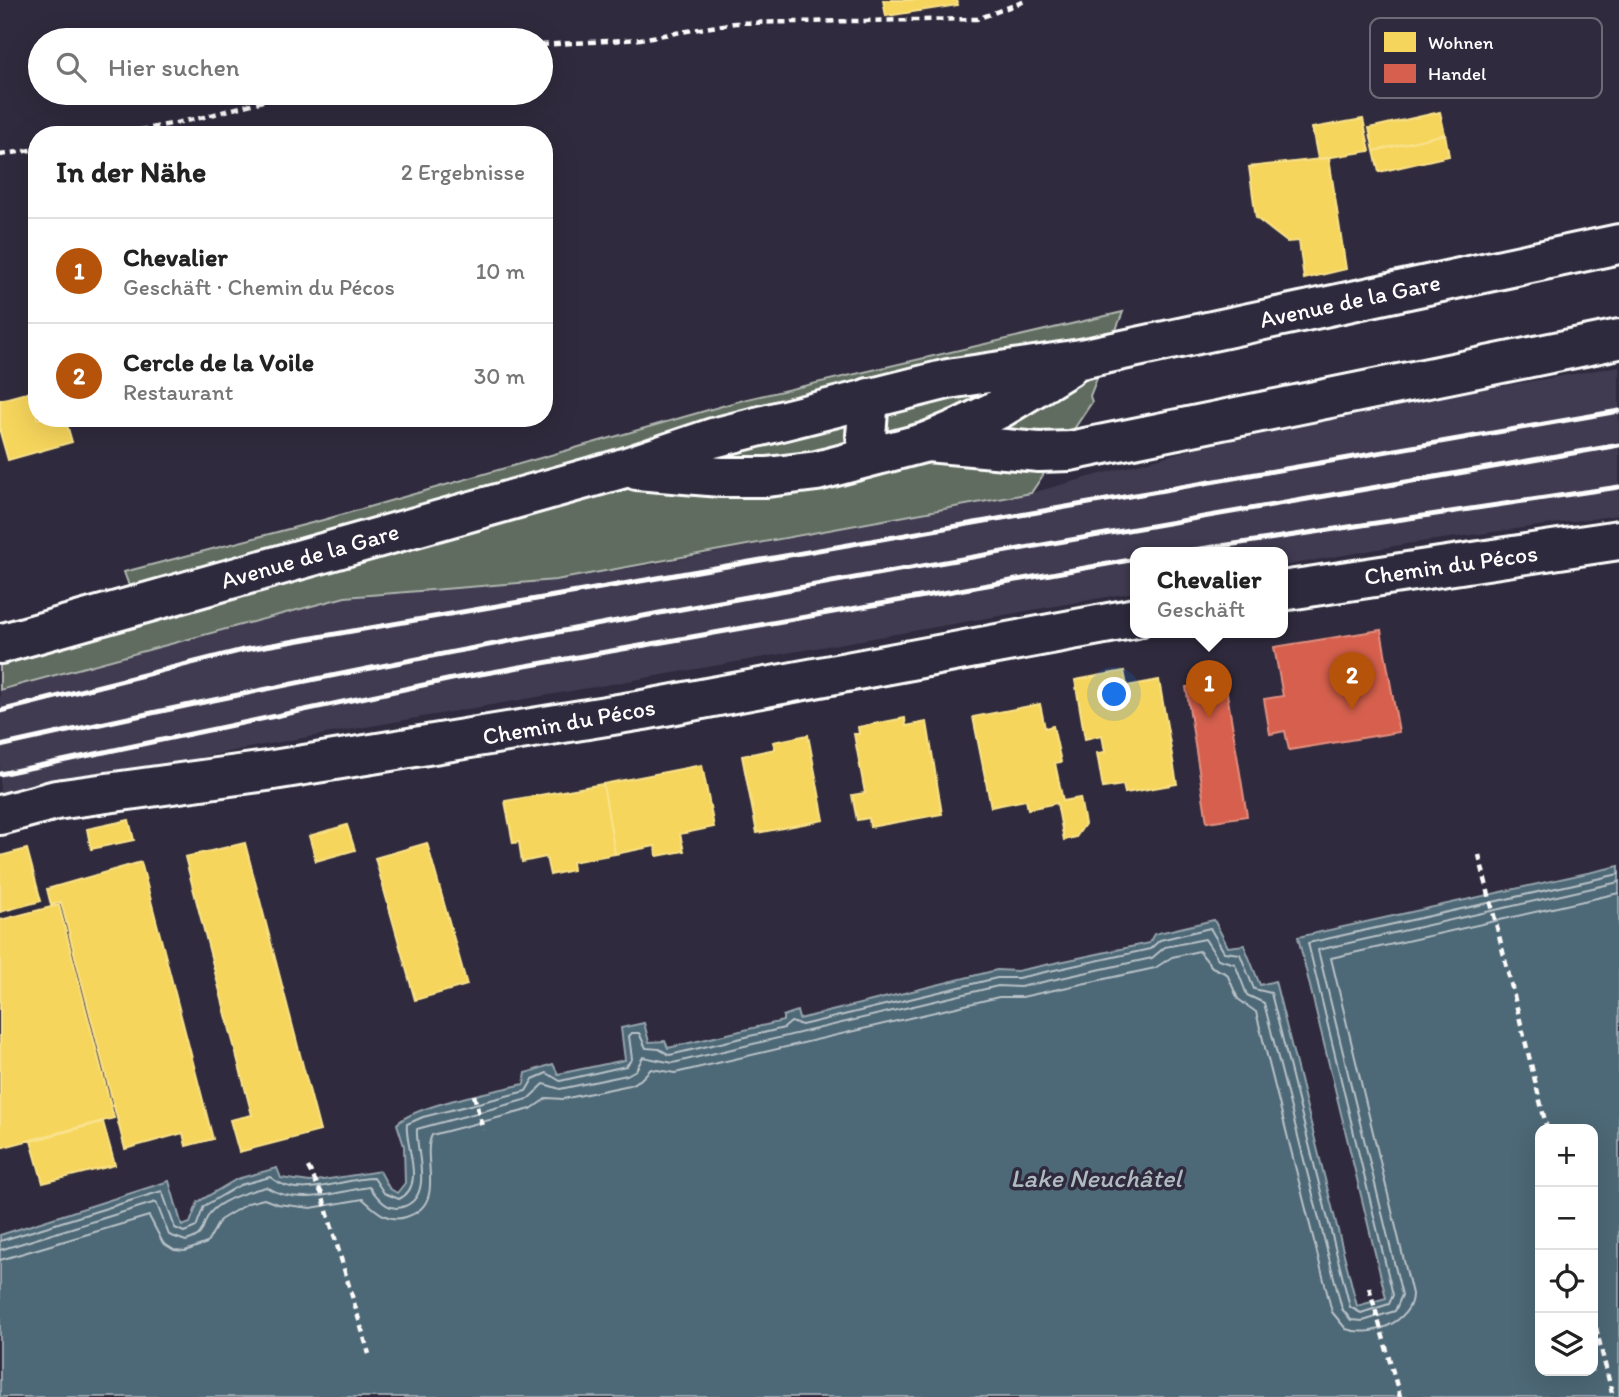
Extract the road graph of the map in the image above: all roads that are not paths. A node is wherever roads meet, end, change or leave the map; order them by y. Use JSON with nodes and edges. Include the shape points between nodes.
{"nodes":[{"id":1,"x":1619,"y":244,"type":"edge"},
{"id":2,"x":1619,"y":339,"type":"edge"},
{"id":3,"x":1081,"y":359,"type":"junction"},
{"id":4,"x":869,"y":398,"type":"junction"},
{"id":5,"x":927,"y":442,"type":"junction"},
{"id":6,"x":875,"y":456,"type":"junction"},
{"id":7,"x":621,"y":469,"type":"junction"},
{"id":8,"x":1619,"y":540,"type":"edge"},
{"id":9,"x":1288,"y":590,"type":"edge"},
{"id":10,"x":1130,"y":619,"type":"edge"},
{"id":11,"x":0,"y":644,"type":"edge"},
{"id":12,"x":0,"y":815,"type":"edge"}],
"edges":[{"from":1,"to":3,"type":"main road","name":"Avenue de la Gare"},
{"from":2,"to":5,"type":"main road","via":[[1070,451]]},
{"from":3,"to":4,"type":"main road","name":"Avenue de la Gare","via":[[948,379]]},
{"from":3,"to":5,"type":"main road","name":"Avenue de la Gare","via":[[999,409]]},
{"from":4,"to":6,"type":"main road","via":[[866,436]]},
{"from":4,"to":7,"type":"main road","name":"Avenue de la Gare","via":[[713,438]]},
{"from":5,"to":6,"type":"main road","name":"Avenue de la Gare"},
{"from":6,"to":7,"type":"main road","name":"Avenue de la Gare","via":[[817,471],[767,477]]},
{"from":7,"to":11,"type":"main road","name":"Avenue de la Gare"},
{"from":8,"to":9,"type":"main road","name":"Chemin du Pécos"},
{"from":10,"to":12,"type":"main road","name":"Chemin du Pécos","via":[[880,664],[838,676],[387,752],[56,800]]}]}
